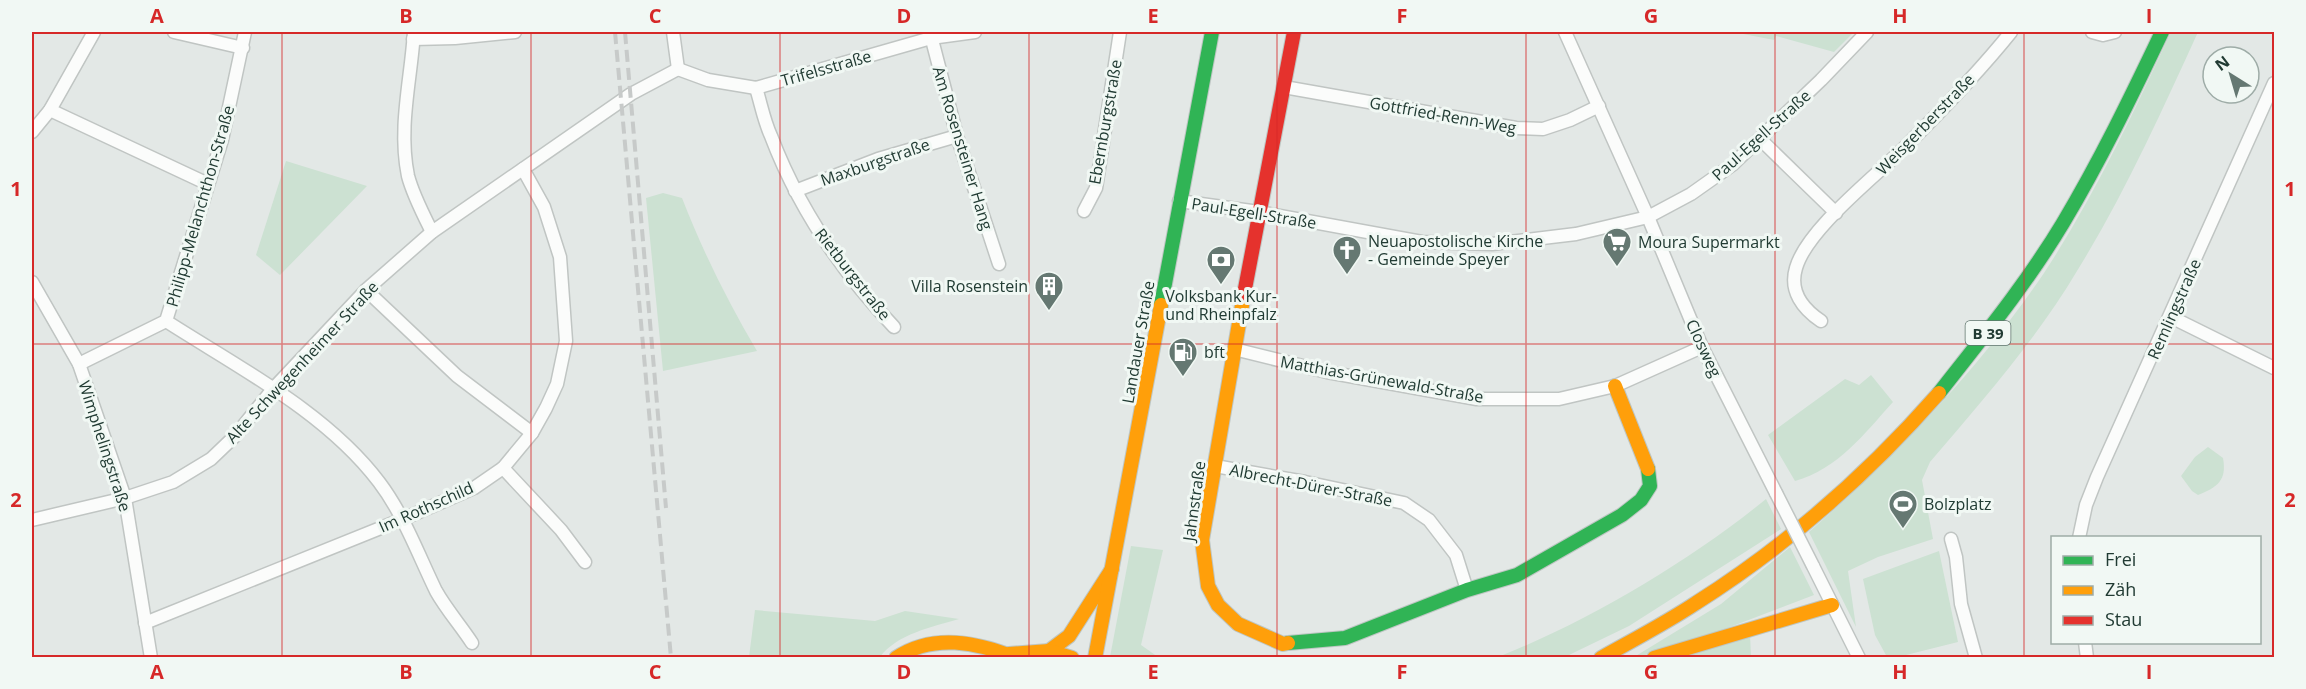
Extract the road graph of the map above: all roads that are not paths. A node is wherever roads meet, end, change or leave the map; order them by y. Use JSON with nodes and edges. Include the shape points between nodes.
{"nodes":[{"id":1,"x":94,"y":32,"type":"edge"},
{"id":2,"x":174,"y":32,"type":"edge"},
{"id":3,"x":245,"y":32,"type":"edge"},
{"id":4,"x":515,"y":32,"type":"edge"},
{"id":5,"x":673,"y":32,"type":"edge"},
{"id":6,"x":975,"y":32,"type":"edge"},
{"id":7,"x":1120,"y":32,"type":"edge"},
{"id":8,"x":1212,"y":32,"type":"edge"},
{"id":9,"x":1294,"y":32,"type":"edge"},
{"id":10,"x":1565,"y":32,"type":"edge"},
{"id":11,"x":1867,"y":32,"type":"edge"},
{"id":12,"x":2011,"y":32,"type":"edge"},
{"id":13,"x":2092,"y":32,"type":"edge"},
{"id":14,"x":2162,"y":32,"type":"edge"},
{"id":15,"x":2113,"y":33,"type":"edge"},
{"id":16,"x":414,"y":35,"type":"edge"},
{"id":17,"x":930,"y":35,"type":"edge"},
{"id":18,"x":243,"y":48,"type":"junction"},
{"id":19,"x":678,"y":69,"type":"junction"},
{"id":20,"x":2274,"y":82,"type":"edge"},
{"id":21,"x":1284,"y":87,"type":"junction"},
{"id":22,"x":756,"y":88,"type":"junction"},
{"id":23,"x":1599,"y":106,"type":"junction"},
{"id":24,"x":50,"y":110,"type":"junction"},
{"id":25,"x":32,"y":132,"type":"edge"},
{"id":26,"x":957,"y":136,"type":"junction"},
{"id":27,"x":1760,"y":139,"type":"junction"},
{"id":28,"x":523,"y":169,"type":"junction"},
{"id":29,"x":208,"y":184,"type":"junction"},
{"id":30,"x":795,"y":191,"type":"junction"},
{"id":31,"x":1179,"y":201,"type":"junction"},
{"id":32,"x":1084,"y":211,"type":"dead end"},
{"id":33,"x":1259,"y":212,"type":"junction"},
{"id":34,"x":1836,"y":213,"type":"junction"},
{"id":35,"x":1648,"y":217,"type":"junction"},
{"id":36,"x":432,"y":232,"type":"junction"},
{"id":37,"x":999,"y":264,"type":"dead end"},
{"id":38,"x":32,"y":282,"type":"edge"},
{"id":39,"x":366,"y":290,"type":"junction"},
{"id":40,"x":2171,"y":317,"type":"junction"},
{"id":41,"x":166,"y":321,"type":"junction"},
{"id":42,"x":1821,"y":321,"type":"dead end"},
{"id":43,"x":894,"y":327,"type":"dead end"},
{"id":44,"x":1702,"y":347,"type":"junction"},
{"id":45,"x":1234,"y":349,"type":"junction"},
{"id":46,"x":79,"y":364,"type":"junction"},
{"id":47,"x":2274,"y":368,"type":"edge"},
{"id":48,"x":1615,"y":386,"type":"junction"},
{"id":49,"x":273,"y":390,"type":"junction"},
{"id":50,"x":532,"y":433,"type":"junction"},
{"id":51,"x":1215,"y":466,"type":"junction"},
{"id":52,"x":503,"y":468,"type":"junction"},
{"id":53,"x":125,"y":498,"type":"junction"},
{"id":54,"x":403,"y":519,"type":"junction"},
{"id":55,"x":32,"y":520,"type":"edge"},
{"id":56,"x":2079,"y":536,"type":"edge"},
{"id":57,"x":1951,"y":539,"type":"dead end"},
{"id":58,"x":585,"y":562,"type":"dead end"},
{"id":59,"x":1112,"y":568,"type":"junction"},
{"id":60,"x":1467,"y":590,"type":"junction"},
{"id":61,"x":1832,"y":605,"type":"junction"},
{"id":62,"x":145,"y":622,"type":"junction"},
{"id":63,"x":472,"y":643,"type":"dead end"},
{"id":64,"x":1049,"y":651,"type":"junction"},
{"id":65,"x":1012,"y":656,"type":"edge"},
{"id":66,"x":151,"y":657,"type":"edge"},
{"id":67,"x":896,"y":657,"type":"edge"},
{"id":68,"x":1072,"y":657,"type":"edge"},
{"id":69,"x":1095,"y":657,"type":"edge"},
{"id":70,"x":1601,"y":657,"type":"edge"},
{"id":71,"x":1654,"y":657,"type":"edge"},
{"id":72,"x":1859,"y":657,"type":"edge"},
{"id":73,"x":1976,"y":657,"type":"edge"}],
"edges":[{"from":1,"to":24,"type":"street"},
{"from":2,"to":18,"type":"street"},
{"from":3,"to":18,"type":"street","name":"Philipp-Melanchthon-Straße"},
{"from":4,"to":16,"type":"street","via":[[455,38]]},
{"from":5,"to":19,"type":"street"},
{"from":6,"to":17,"type":"street","name":"Trifelsstraße"},
{"from":7,"to":32,"type":"street","name":"Ebernburgstraße","via":[[1096,188]]},
{"from":8,"to":31,"type":"main road","name":"Landauer Straße"},
{"from":9,"to":21,"type":"main road","name":"Jahnstraße"},
{"from":10,"to":23,"type":"street","name":"Closweg"},
{"from":11,"to":27,"type":"street","name":"Paul-Egell-Straße"},
{"from":12,"to":34,"type":"street","name":"Weisgerberstraße","via":[[1905,147]]},
{"from":13,"to":15,"type":"street"},
{"from":14,"to":70,"type":"main road","number":"B 39","via":[[2095,170],[2053,241],[1982,342],[1919,417],[1861,476],[1780,544],[1708,597]]},
{"from":16,"to":36,"type":"street","via":[[405,100],[405,156],[409,178]]},
{"from":17,"to":22,"type":"street","name":"Trifelsstraße"},
{"from":17,"to":26,"type":"street","name":"Am Rosensteiner Hang"},
{"from":18,"to":29,"type":"street","name":"Philipp-Melanchthon-Straße"},
{"from":19,"to":22,"type":"street","name":"Trifelsstraße","via":[[708,80]]},
{"from":19,"to":28,"type":"street","name":"Alte Schwegenheimer Straße","via":[[631,94]]},
{"from":20,"to":40,"type":"street","name":"Remlingstraße"},
{"from":21,"to":23,"type":"street","name":"Gottfried-Renn-Weg","via":[[1516,128],[1543,129]]},
{"from":21,"to":33,"type":"main road","name":"Jahnstraße"},
{"from":22,"to":30,"type":"street","name":"Rietburgstraße","via":[[770,134]]},
{"from":23,"to":35,"type":"street","name":"Closweg"},
{"from":24,"to":25,"type":"street"},
{"from":24,"to":29,"type":"street"},
{"from":26,"to":30,"type":"street","name":"Maxburgstraße","via":[[878,159]]},
{"from":26,"to":37,"type":"street","name":"Am Rosensteiner Hang"},
{"from":27,"to":34,"type":"street"},
{"from":27,"to":35,"type":"street","name":"Paul-Egell-Straße","via":[[1712,180]]},
{"from":28,"to":36,"type":"street","name":"Alte Schwegenheimer Straße"},
{"from":28,"to":50,"type":"street","name":"Im Rothschild","via":[[544,207],[560,257],[566,341],[557,384]]},
{"from":29,"to":41,"type":"street","name":"Philipp-Melanchthon-Straße"},
{"from":30,"to":43,"type":"street","name":"Rietburgstraße","via":[[836,258]]},
{"from":31,"to":33,"type":"street","name":"Paul-Egell-Straße"},
{"from":31,"to":59,"type":"main road","name":"Landauer Straße"},
{"from":33,"to":35,"type":"street","name":"Paul-Egell-Straße","via":[[1422,242],[1492,244],[1576,234]]},
{"from":33,"to":45,"type":"main road","name":"Jahnstraße"},
{"from":34,"to":42,"type":"street","name":"Weisgerberstraße","via":[[1809,242],[1794,276],[1802,304]]},
{"from":35,"to":44,"type":"street","name":"Closweg"},
{"from":36,"to":39,"type":"street","name":"Alte Schwegenheimer Straße"},
{"from":38,"to":46,"type":"street","name":"Wimphelingstraße"},
{"from":39,"to":49,"type":"street","name":"Alte Schwegenheimer Straße"},
{"from":39,"to":50,"type":"street","via":[[457,376]]},
{"from":40,"to":47,"type":"street"},
{"from":40,"to":56,"type":"street","name":"Remlingstraße","via":[[2086,505]]},
{"from":41,"to":46,"type":"street","name":"Philipp-Melanchthon-Straße"},
{"from":41,"to":49,"type":"street"},
{"from":44,"to":48,"type":"street","name":"Matthias-Grünewald-Straße"},
{"from":44,"to":61,"type":"street","name":"Closweg","bridge":true},
{"from":45,"to":48,"type":"street","name":"Matthias-Grünewald-Straße","via":[[1327,372],[1477,399],[1559,399]]},
{"from":45,"to":51,"type":"main road","name":"Jahnstraße"},
{"from":46,"to":53,"type":"street","name":"Wimphelingstraße"},
{"from":48,"to":60,"type":"main road","name":"Jahnstraße","via":[[1648,464],[1650,486],[1641,500],[1622,515],[1516,575]]},
{"from":49,"to":53,"type":"street","name":"Alte Schwegenheimer Straße","via":[[211,459],[173,482]]},
{"from":49,"to":54,"type":"street","via":[[324,424],[355,452]]},
{"from":50,"to":52,"type":"street","name":"Im Rothschild"},
{"from":51,"to":60,"type":"street","name":"Albrecht-Dürer-Straße","via":[[1404,503],[1430,520],[1456,555]]},
{"from":51,"to":60,"type":"main road","name":"Jahnstraße","via":[[1202,540],[1208,586],[1218,604],[1238,624],[1283,644],[1345,638]]},
{"from":52,"to":54,"type":"street","name":"Im Rothschild","via":[[474,488]]},
{"from":52,"to":58,"type":"street"},
{"from":53,"to":55,"type":"street","name":"Alte Schwegenheimer Straße"},
{"from":53,"to":62,"type":"street","name":"Wimphelingstraße"},
{"from":54,"to":62,"type":"street","name":"Im Rothschild"},
{"from":54,"to":63,"type":"street","via":[[438,594]]},
{"from":57,"to":73,"type":"street","via":[[1961,604]]},
{"from":59,"to":64,"type":"main road","via":[[1075,629]]},
{"from":59,"to":69,"type":"main road","name":"Landauer Straße"},
{"from":61,"to":71,"type":"main road"},
{"from":61,"to":72,"type":"street","name":"Closweg"},
{"from":62,"to":66,"type":"street","name":"Wimphelingstraße"},
{"from":64,"to":65,"type":"main road"},
{"from":64,"to":68,"type":"main road"},
{"from":65,"to":67,"type":"main road","via":[[933,641],[913,646]]}]}
